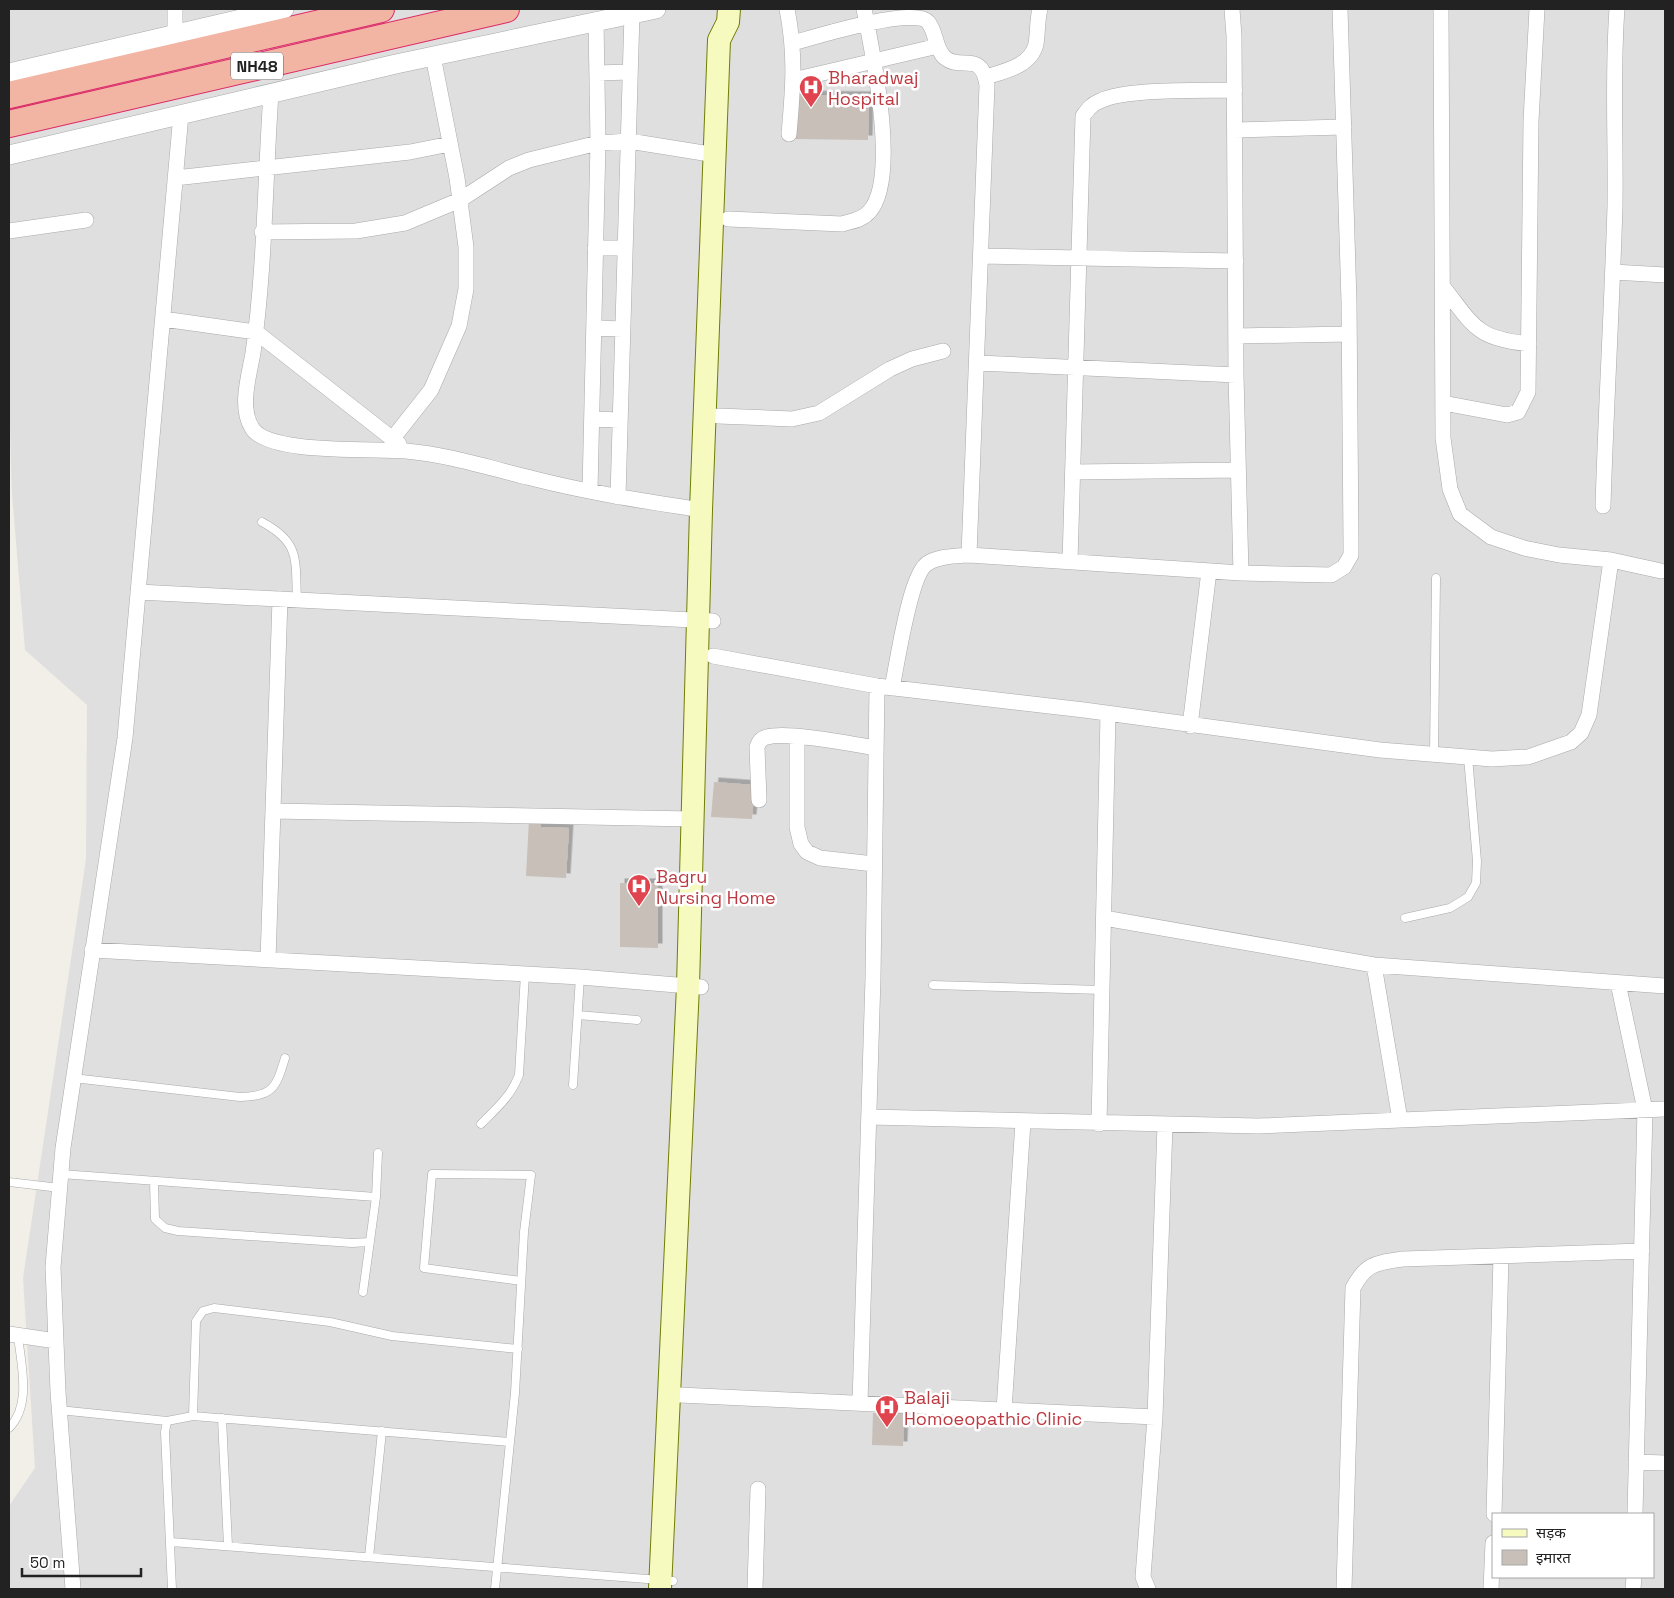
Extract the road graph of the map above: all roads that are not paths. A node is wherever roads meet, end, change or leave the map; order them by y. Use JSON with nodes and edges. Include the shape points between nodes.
{"nodes":[{"id":1,"x":175,"y":9,"type":"edge"},
{"id":2,"x":284,"y":9,"type":"edge"},
{"id":3,"x":381,"y":9,"type":"edge"},
{"id":4,"x":506,"y":9,"type":"edge"},
{"id":5,"x":656,"y":9,"type":"edge"},
{"id":6,"x":1040,"y":9,"type":"edge"},
{"id":7,"x":1232,"y":9,"type":"edge"},
{"id":8,"x":1340,"y":9,"type":"edge"},
{"id":9,"x":1441,"y":9,"type":"edge"},
{"id":10,"x":1537,"y":9,"type":"edge"},
{"id":11,"x":1617,"y":9,"type":"edge"},
{"id":12,"x":787,"y":10,"type":"edge"},
{"id":13,"x":632,"y":13,"type":"junction"},
{"id":14,"x":728,"y":15,"type":"edge"},
{"id":15,"x":865,"y":16,"type":"edge"},
{"id":16,"x":596,"y":20,"type":"junction"},
{"id":17,"x":174,"y":34,"type":"junction"},
{"id":18,"x":793,"y":43,"type":"junction"},
{"id":19,"x":938,"y":46,"type":"junction"},
{"id":20,"x":433,"y":56,"type":"junction"},
{"id":21,"x":874,"y":61,"type":"junction"},
{"id":22,"x":630,"y":72,"type":"junction"},
{"id":23,"x":9,"y":73,"type":"edge"},
{"id":24,"x":597,"y":74,"type":"junction"},
{"id":25,"x":986,"y":78,"type":"junction"},
{"id":26,"x":793,"y":80,"type":"junction"},
{"id":27,"x":1235,"y":90,"type":"junction"},
{"id":28,"x":271,"y":93,"type":"junction"},
{"id":29,"x":9,"y":95,"type":"edge"},
{"id":30,"x":181,"y":114,"type":"junction"},
{"id":31,"x":9,"y":124,"type":"edge"},
{"id":32,"x":1344,"y":127,"type":"junction"},
{"id":33,"x":1235,"y":130,"type":"junction"},
{"id":34,"x":789,"y":134,"type":"dead end"},
{"id":35,"x":629,"y":142,"type":"junction"},
{"id":36,"x":598,"y":143,"type":"junction"},
{"id":37,"x":450,"y":144,"type":"junction"},
{"id":38,"x":9,"y":155,"type":"edge"},
{"id":39,"x":716,"y":155,"type":"junction"},
{"id":40,"x":266,"y":167,"type":"junction"},
{"id":41,"x":175,"y":178,"type":"junction"},
{"id":42,"x":460,"y":200,"type":"junction"},
{"id":43,"x":728,"y":219,"type":"junction"},
{"id":44,"x":86,"y":220,"type":"dead end"},
{"id":45,"x":9,"y":231,"type":"edge"},
{"id":46,"x":262,"y":232,"type":"junction"},
{"id":47,"x":595,"y":248,"type":"junction"},
{"id":48,"x":625,"y":248,"type":"junction"},
{"id":49,"x":982,"y":256,"type":"junction"},
{"id":50,"x":1078,"y":259,"type":"junction"},
{"id":51,"x":1236,"y":261,"type":"junction"},
{"id":52,"x":1613,"y":272,"type":"junction"},
{"id":53,"x":1665,"y":275,"type":"edge"},
{"id":54,"x":1443,"y":287,"type":"junction"},
{"id":55,"x":163,"y":319,"type":"junction"},
{"id":56,"x":594,"y":328,"type":"junction"},
{"id":57,"x":623,"y":328,"type":"junction"},
{"id":58,"x":256,"y":332,"type":"junction"},
{"id":59,"x":1349,"y":334,"type":"junction"},
{"id":60,"x":1236,"y":336,"type":"junction"},
{"id":61,"x":1529,"y":344,"type":"junction"},
{"id":62,"x":943,"y":351,"type":"dead end"},
{"id":63,"x":978,"y":363,"type":"junction"},
{"id":64,"x":1075,"y":366,"type":"junction"},
{"id":65,"x":1236,"y":375,"type":"junction"},
{"id":66,"x":1443,"y":403,"type":"junction"},
{"id":67,"x":718,"y":416,"type":"junction"},
{"id":68,"x":592,"y":419,"type":"junction"},
{"id":69,"x":620,"y":420,"type":"junction"},
{"id":70,"x":393,"y":438,"type":"junction"},
{"id":71,"x":407,"y":451,"type":"junction"},
{"id":72,"x":1238,"y":470,"type":"junction"},
{"id":73,"x":1073,"y":472,"type":"junction"},
{"id":74,"x":590,"y":490,"type":"junction"},
{"id":75,"x":618,"y":497,"type":"junction"},
{"id":76,"x":1603,"y":506,"type":"dead end"},
{"id":77,"x":701,"y":510,"type":"junction"},
{"id":78,"x":262,"y":522,"type":"dead end"},
{"id":79,"x":969,"y":555,"type":"junction"},
{"id":80,"x":1612,"y":560,"type":"junction"},
{"id":81,"x":1070,"y":562,"type":"junction"},
{"id":82,"x":1209,"y":571,"type":"junction"},
{"id":83,"x":1661,"y":571,"type":"dead end"},
{"id":84,"x":1241,"y":573,"type":"junction"},
{"id":85,"x":1436,"y":578,"type":"dead end"},
{"id":86,"x":138,"y":592,"type":"junction"},
{"id":87,"x":280,"y":599,"type":"junction"},
{"id":88,"x":297,"y":600,"type":"junction"},
{"id":89,"x":706,"y":621,"type":"junction"},
{"id":90,"x":713,"y":656,"type":"junction"},
{"id":91,"x":877,"y":686,"type":"junction"},
{"id":92,"x":892,"y":688,"type":"junction"},
{"id":93,"x":1108,"y":714,"type":"junction"},
{"id":94,"x":1190,"y":726,"type":"junction"},
{"id":95,"x":797,"y":737,"type":"junction"},
{"id":96,"x":876,"y":748,"type":"junction"},
{"id":97,"x":1434,"y":754,"type":"junction"},
{"id":98,"x":1468,"y":757,"type":"junction"},
{"id":99,"x":759,"y":800,"type":"dead end"},
{"id":100,"x":273,"y":811,"type":"junction"},
{"id":101,"x":692,"y":819,"type":"junction"},
{"id":102,"x":874,"y":864,"type":"junction"},
{"id":103,"x":1104,"y":918,"type":"junction"},
{"id":104,"x":1404,"y":918,"type":"dead end"},
{"id":105,"x":92,"y":950,"type":"junction"},
{"id":106,"x":268,"y":960,"type":"junction"},
{"id":107,"x":1374,"y":965,"type":"junction"},
{"id":108,"x":525,"y":974,"type":"junction"},
{"id":109,"x":580,"y":978,"type":"junction"},
{"id":110,"x":1618,"y":983,"type":"junction"},
{"id":111,"x":933,"y":984,"type":"dead end"},
{"id":112,"x":1665,"y":986,"type":"edge"},
{"id":113,"x":694,"y":987,"type":"junction"},
{"id":114,"x":1102,"y":990,"type":"junction"},
{"id":115,"x":578,"y":1016,"type":"junction"},
{"id":116,"x":637,"y":1020,"type":"dead end"},
{"id":117,"x":285,"y":1058,"type":"dead end"},
{"id":118,"x":73,"y":1078,"type":"junction"},
{"id":119,"x":573,"y":1085,"type":"dead end"},
{"id":120,"x":1665,"y":1109,"type":"edge"},
{"id":121,"x":1645,"y":1110,"type":"junction"},
{"id":122,"x":869,"y":1117,"type":"junction"},
{"id":123,"x":1400,"y":1120,"type":"junction"},
{"id":124,"x":1023,"y":1122,"type":"junction"},
{"id":125,"x":481,"y":1124,"type":"dead end"},
{"id":126,"x":1099,"y":1124,"type":"junction"},
{"id":127,"x":1165,"y":1125,"type":"junction"},
{"id":128,"x":378,"y":1153,"type":"dead end"},
{"id":129,"x":61,"y":1181,"type":"junction"},
{"id":130,"x":9,"y":1182,"type":"edge"},
{"id":131,"x":154,"y":1182,"type":"junction"},
{"id":132,"x":376,"y":1197,"type":"junction"},
{"id":133,"x":370,"y":1242,"type":"junction"},
{"id":134,"x":1642,"y":1251,"type":"junction"},
{"id":135,"x":1501,"y":1257,"type":"junction"},
{"id":136,"x":521,"y":1281,"type":"junction"},
{"id":137,"x":363,"y":1292,"type":"dead end"},
{"id":138,"x":13,"y":1335,"type":"edge"},
{"id":139,"x":56,"y":1341,"type":"junction"},
{"id":140,"x":518,"y":1349,"type":"junction"},
{"id":141,"x":680,"y":1395,"type":"junction"},
{"id":142,"x":860,"y":1403,"type":"junction"},
{"id":143,"x":59,"y":1410,"type":"junction"},
{"id":144,"x":1004,"y":1410,"type":"junction"},
{"id":145,"x":194,"y":1416,"type":"junction"},
{"id":146,"x":1155,"y":1416,"type":"junction"},
{"id":147,"x":222,"y":1418,"type":"junction"},
{"id":148,"x":167,"y":1421,"type":"junction"},
{"id":149,"x":9,"y":1428,"type":"edge"},
{"id":150,"x":382,"y":1431,"type":"junction"},
{"id":151,"x":510,"y":1442,"type":"junction"},
{"id":152,"x":1636,"y":1462,"type":"junction"},
{"id":153,"x":1665,"y":1463,"type":"edge"},
{"id":154,"x":758,"y":1489,"type":"dead end"},
{"id":155,"x":1494,"y":1513,"type":"edge"},
{"id":156,"x":1635,"y":1513,"type":"edge"},
{"id":157,"x":171,"y":1542,"type":"junction"},
{"id":158,"x":228,"y":1546,"type":"junction"},
{"id":159,"x":369,"y":1557,"type":"junction"},
{"id":160,"x":1492,"y":1566,"type":"edge"},
{"id":161,"x":497,"y":1568,"type":"junction"},
{"id":162,"x":666,"y":1585,"type":"edge"},
{"id":163,"x":73,"y":1589,"type":"edge"},
{"id":164,"x":172,"y":1589,"type":"edge"},
{"id":165,"x":495,"y":1589,"type":"edge"},
{"id":166,"x":755,"y":1589,"type":"edge"},
{"id":167,"x":1148,"y":1589,"type":"edge"},
{"id":168,"x":1344,"y":1589,"type":"edge"},
{"id":169,"x":1491,"y":1589,"type":"edge"}],
"edges":[{"from":1,"to":17,"type":"street"},
{"from":2,"to":17,"type":"street"},
{"from":3,"to":29,"type":"highway","number":"NH48"},
{"from":4,"to":31,"type":"highway","number":"NH48"},
{"from":5,"to":13,"type":"street"},
{"from":6,"to":25,"type":"street","via":[[1036,45],[1031,55],[1013,68]]},
{"from":7,"to":27,"type":"street"},
{"from":8,"to":32,"type":"street"},
{"from":9,"to":54,"type":"street"},
{"from":10,"to":61,"type":"street","via":[[1531,121]]},
{"from":11,"to":52,"type":"street"},
{"from":12,"to":18,"type":"street"},
{"from":13,"to":16,"type":"street"},
{"from":13,"to":22,"type":"street"},
{"from":14,"to":39,"type":"main road","via":[[719,40]]},
{"from":14,"to":43,"type":"main road","via":[[733,43]]},
{"from":15,"to":18,"type":"street"},
{"from":15,"to":19,"type":"street","via":[[920,17],[928,22]]},
{"from":15,"to":21,"type":"street"},
{"from":16,"to":20,"type":"street"},
{"from":16,"to":24,"type":"street"},
{"from":17,"to":23,"type":"street"},
{"from":18,"to":26,"type":"street"},
{"from":19,"to":21,"type":"street"},
{"from":19,"to":25,"type":"street","via":[[952,61],[974,63],[982,68]]},
{"from":20,"to":28,"type":"street"},
{"from":20,"to":37,"type":"street"},
{"from":21,"to":26,"type":"street"},
{"from":21,"to":43,"type":"street","via":[[882,120],[882,169],[880,192],[870,210],[860,219],[842,224]]},
{"from":22,"to":24,"type":"street"},
{"from":22,"to":35,"type":"street"},
{"from":24,"to":36,"type":"street"},
{"from":25,"to":49,"type":"street"},
{"from":26,"to":34,"type":"street"},
{"from":27,"to":33,"type":"street"},
{"from":27,"to":50,"type":"street","via":[[1136,94],[1101,100],[1091,106],[1083,116]]},
{"from":28,"to":30,"type":"street"},
{"from":28,"to":40,"type":"street"},
{"from":30,"to":38,"type":"street"},
{"from":30,"to":41,"type":"street"},
{"from":32,"to":33,"type":"street"},
{"from":32,"to":59,"type":"street"},
{"from":33,"to":51,"type":"street"},
{"from":35,"to":36,"type":"street"},
{"from":35,"to":39,"type":"street"},
{"from":35,"to":48,"type":"street"},
{"from":36,"to":42,"type":"street","via":[[509,168]]},
{"from":36,"to":47,"type":"street"},
{"from":37,"to":40,"type":"street","via":[[410,152]]},
{"from":37,"to":42,"type":"street"},
{"from":39,"to":77,"type":"main road"},
{"from":40,"to":41,"type":"street"},
{"from":40,"to":46,"type":"street"},
{"from":41,"to":55,"type":"street"},
{"from":42,"to":46,"type":"street","via":[[406,223],[379,228]]},
{"from":42,"to":70,"type":"street","via":[[466,247],[466,289],[459,326],[431,390]]},
{"from":43,"to":67,"type":"main road"},
{"from":44,"to":45,"type":"street"},
{"from":46,"to":58,"type":"street"},
{"from":47,"to":48,"type":"street"},
{"from":47,"to":56,"type":"street"},
{"from":48,"to":57,"type":"street"},
{"from":49,"to":50,"type":"street"},
{"from":49,"to":63,"type":"street"},
{"from":50,"to":51,"type":"street"},
{"from":50,"to":64,"type":"street"},
{"from":51,"to":60,"type":"street"},
{"from":52,"to":53,"type":"street"},
{"from":52,"to":76,"type":"street"},
{"from":54,"to":61,"type":"street","via":[[1474,326],[1488,337]]},
{"from":54,"to":66,"type":"street"},
{"from":55,"to":58,"type":"street"},
{"from":55,"to":86,"type":"street"},
{"from":56,"to":57,"type":"street"},
{"from":56,"to":68,"type":"street"},
{"from":57,"to":69,"type":"street"},
{"from":58,"to":70,"type":"street"},
{"from":58,"to":71,"type":"street","via":[[245,408],[252,428],[261,437],[290,447]]},
{"from":59,"to":60,"type":"street"},
{"from":59,"to":84,"type":"street","via":[[1351,555],[1344,567],[1331,575]]},
{"from":60,"to":65,"type":"street"},
{"from":61,"to":66,"type":"street","via":[[1528,392],[1518,412],[1507,415]]},
{"from":62,"to":67,"type":"street","via":[[890,369],[819,413],[792,419]]},
{"from":63,"to":64,"type":"street"},
{"from":63,"to":79,"type":"street"},
{"from":64,"to":65,"type":"street"},
{"from":64,"to":73,"type":"street"},
{"from":65,"to":72,"type":"street"},
{"from":66,"to":80,"type":"street","via":[[1445,464],[1450,490],[1460,514],[1491,537],[1524,548]]},
{"from":67,"to":89,"type":"main road"},
{"from":68,"to":69,"type":"street"},
{"from":68,"to":74,"type":"street"},
{"from":69,"to":75,"type":"street"},
{"from":70,"to":71,"type":"street"},
{"from":71,"to":74,"type":"street","via":[[454,458]]},
{"from":72,"to":73,"type":"street"},
{"from":72,"to":84,"type":"street"},
{"from":73,"to":81,"type":"street"},
{"from":74,"to":75,"type":"street"},
{"from":75,"to":77,"type":"street"},
{"from":77,"to":89,"type":"main road"},
{"from":78,"to":88,"type":"lane","via":[[288,541],[295,556]]},
{"from":79,"to":81,"type":"street"},
{"from":79,"to":92,"type":"street","via":[[943,558],[927,563],[919,570],[908,606]]},
{"from":80,"to":83,"type":"street"},
{"from":80,"to":98,"type":"street","via":[[1589,715],[1581,734],[1571,742],[1528,757]]},
{"from":81,"to":82,"type":"street"},
{"from":82,"to":84,"type":"street"},
{"from":82,"to":94,"type":"street"},
{"from":85,"to":97,"type":"lane"},
{"from":86,"to":87,"type":"street"},
{"from":86,"to":105,"type":"street","via":[[125,738]]},
{"from":87,"to":88,"type":"street"},
{"from":87,"to":100,"type":"street"},
{"from":88,"to":89,"type":"street"},
{"from":89,"to":90,"type":"main road"},
{"from":89,"to":101,"type":"main road"},
{"from":90,"to":91,"type":"street"},
{"from":90,"to":113,"type":"main road"},
{"from":91,"to":92,"type":"street"},
{"from":91,"to":96,"type":"street"},
{"from":92,"to":93,"type":"street"},
{"from":93,"to":94,"type":"street"},
{"from":93,"to":103,"type":"street"},
{"from":94,"to":97,"type":"street"},
{"from":95,"to":96,"type":"street"},
{"from":95,"to":99,"type":"street","via":[[768,736],[760,740],[757,747]]},
{"from":95,"to":102,"type":"street","via":[[797,827],[801,844],[807,852],[820,858]]},
{"from":96,"to":102,"type":"street"},
{"from":97,"to":98,"type":"street"},
{"from":98,"to":104,"type":"lane","via":[[1476,883],[1468,897],[1450,908]]},
{"from":100,"to":101,"type":"street"},
{"from":100,"to":106,"type":"street"},
{"from":101,"to":113,"type":"main road"},
{"from":102,"to":122,"type":"street"},
{"from":103,"to":107,"type":"street"},
{"from":103,"to":114,"type":"street"},
{"from":105,"to":106,"type":"street"},
{"from":105,"to":118,"type":"street"},
{"from":106,"to":108,"type":"street"},
{"from":107,"to":110,"type":"street"},
{"from":107,"to":123,"type":"street"},
{"from":108,"to":109,"type":"street"},
{"from":108,"to":125,"type":"lane","via":[[519,1074],[504,1101]]},
{"from":109,"to":113,"type":"street"},
{"from":109,"to":115,"type":"lane"},
{"from":110,"to":112,"type":"street"},
{"from":110,"to":121,"type":"street"},
{"from":111,"to":114,"type":"lane"},
{"from":113,"to":141,"type":"main road"},
{"from":113,"to":162,"type":"main road"},
{"from":114,"to":126,"type":"street"},
{"from":115,"to":116,"type":"lane"},
{"from":115,"to":119,"type":"lane"},
{"from":117,"to":118,"type":"lane","via":[[278,1082],[260,1096]]},
{"from":118,"to":129,"type":"street"},
{"from":120,"to":121,"type":"street"},
{"from":121,"to":123,"type":"street"},
{"from":121,"to":134,"type":"street"},
{"from":122,"to":124,"type":"street"},
{"from":122,"to":142,"type":"street"},
{"from":123,"to":127,"type":"street","via":[[1258,1126]]},
{"from":124,"to":126,"type":"street"},
{"from":124,"to":144,"type":"street"},
{"from":126,"to":127,"type":"street"},
{"from":127,"to":146,"type":"street"},
{"from":128,"to":132,"type":"lane"},
{"from":129,"to":130,"type":"lane"},
{"from":129,"to":131,"type":"lane"},
{"from":129,"to":139,"type":"street","via":[[53,1267]]},
{"from":131,"to":132,"type":"lane"},
{"from":131,"to":133,"type":"lane","via":[[154,1218],[165,1228]]},
{"from":132,"to":133,"type":"lane"},
{"from":133,"to":137,"type":"lane"},
{"from":134,"to":135,"type":"street"},
{"from":134,"to":152,"type":"street"},
{"from":135,"to":155,"type":"street"},
{"from":135,"to":168,"type":"street","via":[[1403,1259],[1376,1263],[1361,1273],[1353,1288]]},
{"from":136,"to":136,"type":"lane","via":[[424,1268],[432,1174],[531,1175]]},
{"from":136,"to":140,"type":"lane"},
{"from":138,"to":139,"type":"street"},
{"from":138,"to":149,"type":"lane","via":[[24,1384],[15,1421]]},
{"from":139,"to":143,"type":"street"},
{"from":140,"to":145,"type":"lane","via":[[392,1336],[330,1322],[214,1308],[203,1310],[196,1321]]},
{"from":140,"to":151,"type":"lane"},
{"from":141,"to":142,"type":"street"},
{"from":141,"to":162,"type":"main road"},
{"from":142,"to":144,"type":"street"},
{"from":143,"to":148,"type":"lane"},
{"from":143,"to":163,"type":"street"},
{"from":144,"to":146,"type":"street"},
{"from":145,"to":147,"type":"lane"},
{"from":145,"to":148,"type":"lane"},
{"from":146,"to":167,"type":"street","via":[[1143,1577]]},
{"from":147,"to":150,"type":"lane"},
{"from":147,"to":158,"type":"lane"},
{"from":148,"to":157,"type":"lane"},
{"from":150,"to":151,"type":"lane"},
{"from":150,"to":159,"type":"lane"},
{"from":151,"to":161,"type":"lane"},
{"from":152,"to":153,"type":"street"},
{"from":152,"to":156,"type":"street"},
{"from":154,"to":166,"type":"street"},
{"from":157,"to":158,"type":"lane"},
{"from":157,"to":164,"type":"lane"},
{"from":158,"to":159,"type":"lane"},
{"from":159,"to":161,"type":"lane"},
{"from":160,"to":169,"type":"street"},
{"from":161,"to":162,"type":"lane"},
{"from":161,"to":165,"type":"lane"}]}
